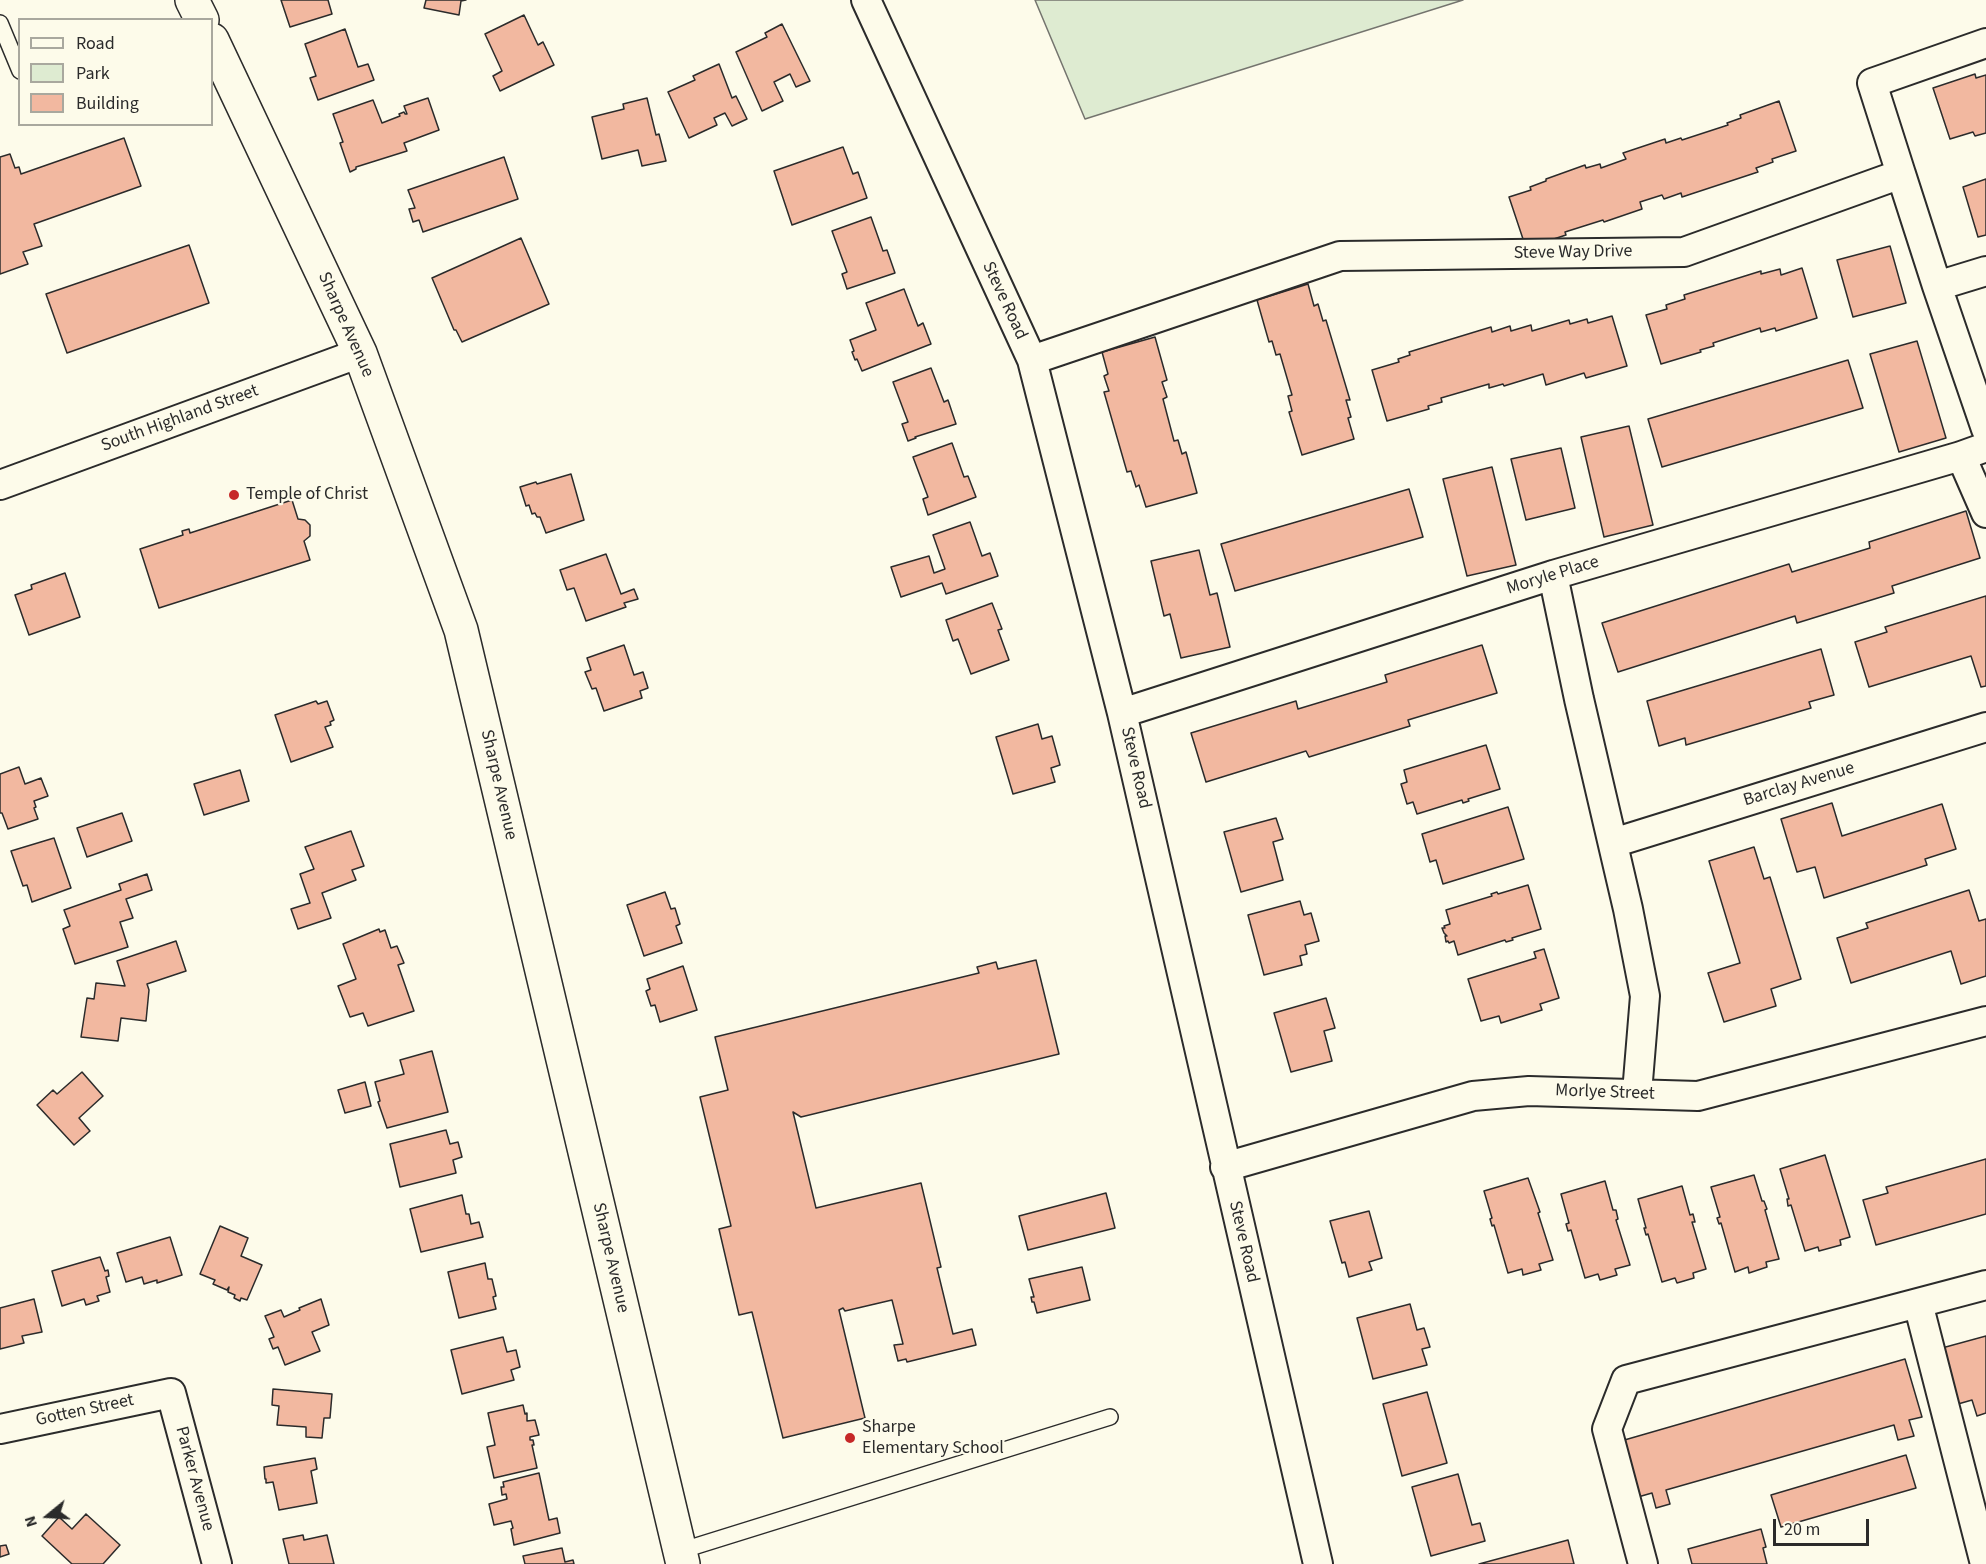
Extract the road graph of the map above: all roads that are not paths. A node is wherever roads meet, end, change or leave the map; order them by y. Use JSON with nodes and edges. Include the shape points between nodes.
{"nodes":[{"id":1,"x":192,"y":0,"type":"edge"},
{"id":2,"x":866,"y":0,"type":"edge"},
{"id":3,"x":201,"y":18,"type":"edge"},
{"id":4,"x":0,"y":23,"type":"edge"},
{"id":5,"x":213,"y":42,"type":"edge"},
{"id":6,"x":1986,"y":43,"type":"edge"},
{"id":7,"x":18,"y":66,"type":"edge"},
{"id":8,"x":1901,"y":174,"type":"junction"},
{"id":9,"x":1986,"y":271,"type":"edge"},
{"id":10,"x":1937,"y":286,"type":"junction"},
{"id":11,"x":360,"y":353,"type":"junction"},
{"id":12,"x":1032,"y":360,"type":"junction"},
{"id":13,"x":1986,"y":429,"type":"edge"},
{"id":14,"x":1974,"y":452,"type":"edge"},
{"id":15,"x":0,"y":485,"type":"edge"},
{"id":16,"x":1986,"y":513,"type":"edge"},
{"id":17,"x":1553,"y":575,"type":"junction"},
{"id":18,"x":1122,"y":712,"type":"junction"},
{"id":19,"x":1986,"y":727,"type":"edge"},
{"id":20,"x":1613,"y":843,"type":"junction"},
{"id":21,"x":1986,"y":1021,"type":"edge"},
{"id":22,"x":1637,"y":1093,"type":"junction"},
{"id":23,"x":1225,"y":1167,"type":"junction"},
{"id":24,"x":1986,"y":1285,"type":"edge"},
{"id":25,"x":1918,"y":1303,"type":"junction"},
{"id":26,"x":171,"y":1393,"type":"joint"},
{"id":27,"x":1110,"y":1417,"type":"dead end"},
{"id":28,"x":0,"y":1429,"type":"edge"},
{"id":29,"x":682,"y":1557,"type":"edge"},
{"id":30,"x":217,"y":1564,"type":"edge"},
{"id":31,"x":1318,"y":1564,"type":"edge"},
{"id":32,"x":1643,"y":1564,"type":"edge"},
{"id":33,"x":1985,"y":1564,"type":"edge"}],
"edges":[{"from":1,"to":3,"type":"street"},
{"from":2,"to":12,"type":"street","name":"Steve Road"},
{"from":4,"to":7,"type":"lane"},
{"from":5,"to":11,"type":"street","name":"Sharpe Avenue"},
{"from":6,"to":8,"type":"street","via":[[1872,83]]},
{"from":8,"to":10,"type":"street"},
{"from":8,"to":12,"type":"street","name":"Steve Way Drive","via":[[1683,252],[1340,256]]},
{"from":9,"to":10,"type":"street"},
{"from":10,"to":13,"type":"street"},
{"from":11,"to":15,"type":"street","name":"South Highland Street"},
{"from":11,"to":29,"type":"street","name":"Sharpe Avenue","via":[[461,630]]},
{"from":12,"to":18,"type":"street","name":"Steve Road"},
{"from":14,"to":16,"type":"street"},
{"from":14,"to":17,"type":"street","name":"Moryle Place"},
{"from":17,"to":18,"type":"street","name":"Moryle Place"},
{"from":17,"to":20,"type":"street"},
{"from":18,"to":23,"type":"street","name":"Steve Road"},
{"from":19,"to":20,"type":"street","name":"Barclay Avenue"},
{"from":20,"to":22,"type":"street","via":[[1645,996]]},
{"from":21,"to":22,"type":"street","name":"Morlye Street","via":[[1698,1096]]},
{"from":22,"to":23,"type":"street","name":"Morlye Street","via":[[1529,1091],[1473,1096]]},
{"from":23,"to":31,"type":"street","name":"Steve Road"},
{"from":24,"to":25,"type":"street"},
{"from":25,"to":32,"type":"street","via":[[1626,1380],[1607,1429]]},
{"from":25,"to":33,"type":"street"},
{"from":26,"to":28,"type":"street","name":"Gotten Street"},
{"from":26,"to":30,"type":"street","name":"Parker Avenue"},
{"from":27,"to":29,"type":"lane"}]}
